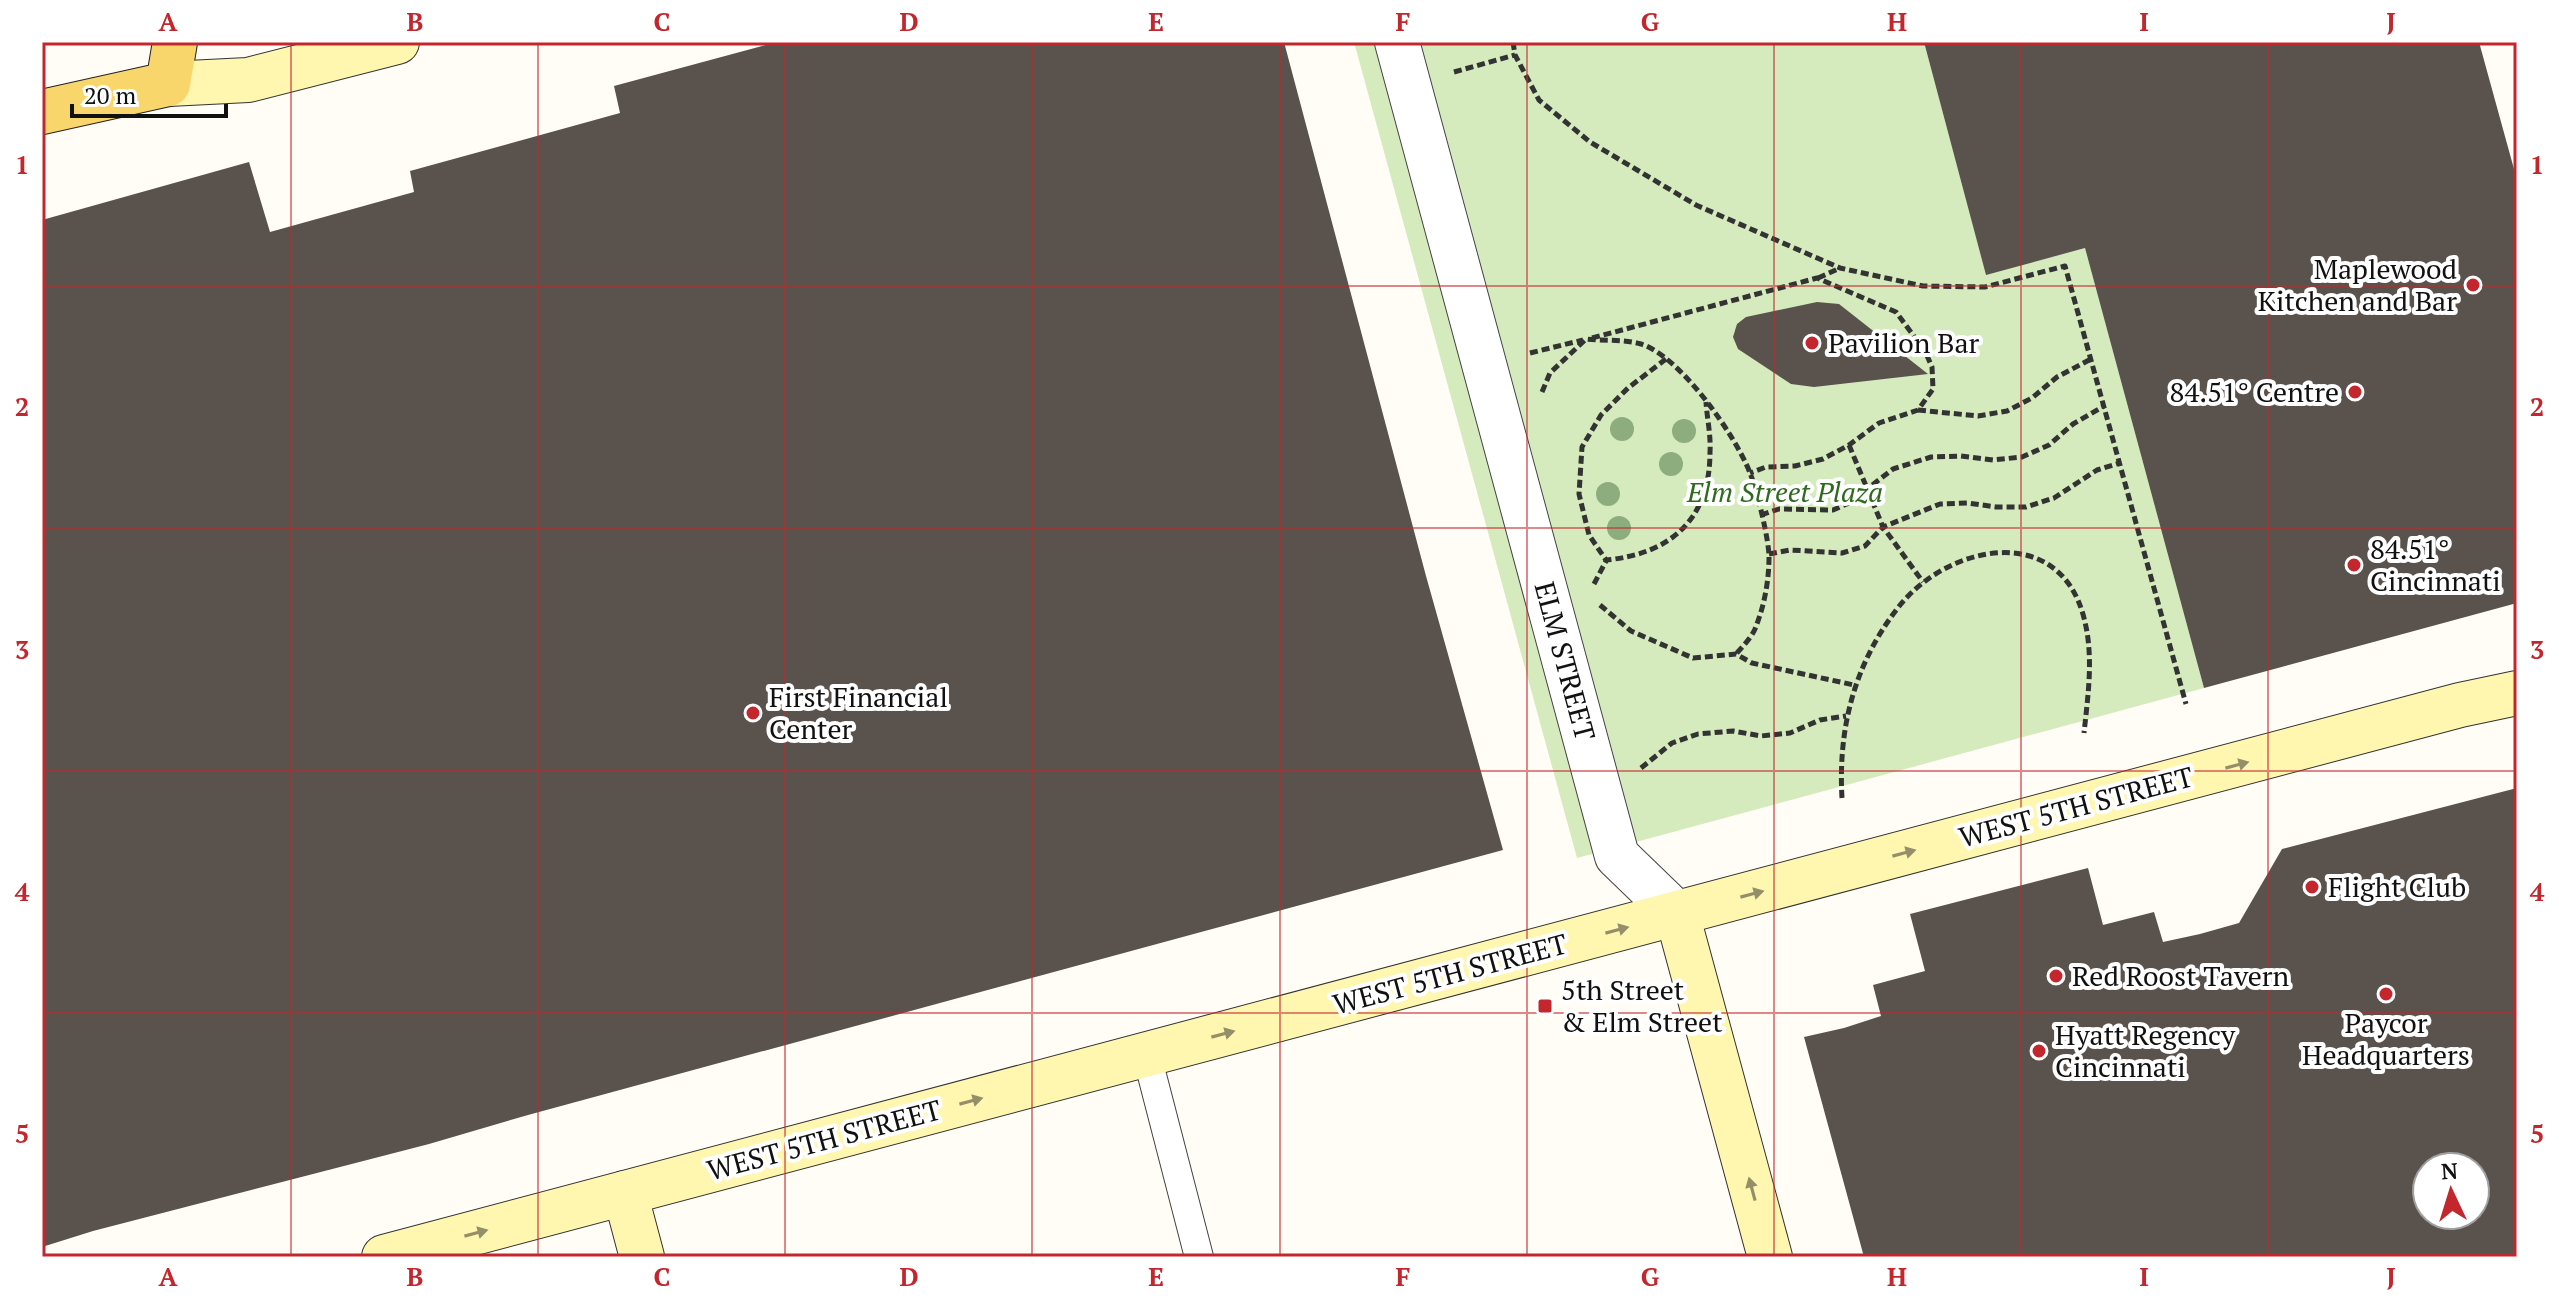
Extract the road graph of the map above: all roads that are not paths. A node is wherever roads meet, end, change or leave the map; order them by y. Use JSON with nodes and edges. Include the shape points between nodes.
{"nodes":[{"id":1,"x":397,"y":42,"type":"edge"},
{"id":2,"x":1397,"y":42,"type":"edge"},
{"id":3,"x":171,"y":63,"type":"edge"},
{"id":4,"x":42,"y":112,"type":"edge"},
{"id":5,"x":2517,"y":693,"type":"edge"},
{"id":6,"x":1677,"y":914,"type":"junction"},
{"id":7,"x":1147,"y":1056,"type":"junction"},
{"id":8,"x":625,"y":1193,"type":"junction"},
{"id":9,"x":384,"y":1257,"type":"edge"},
{"id":10,"x":642,"y":1257,"type":"edge"},
{"id":11,"x":1199,"y":1257,"type":"edge"},
{"id":12,"x":1770,"y":1257,"type":"edge"}],
"edges":[{"from":1,"to":3,"type":"street","via":[[248,80]]},
{"from":2,"to":6,"type":"street","name":"ELM STREET","via":[[1617,856]]},
{"from":3,"to":4,"type":"main road"},
{"from":6,"to":5,"type":"street","name":"WEST 5TH STREET","one_way":true},
{"from":7,"to":6,"type":"street","name":"WEST 5TH STREET","one_way":true},
{"from":12,"to":6,"type":"street","one_way":true},
{"from":8,"to":7,"type":"street","name":"WEST 5TH STREET","one_way":true},
{"from":7,"to":11,"type":"lane"},
{"from":9,"to":8,"type":"street","name":"WEST 5TH STREET","one_way":true},
{"from":8,"to":10,"type":"street"}]}
